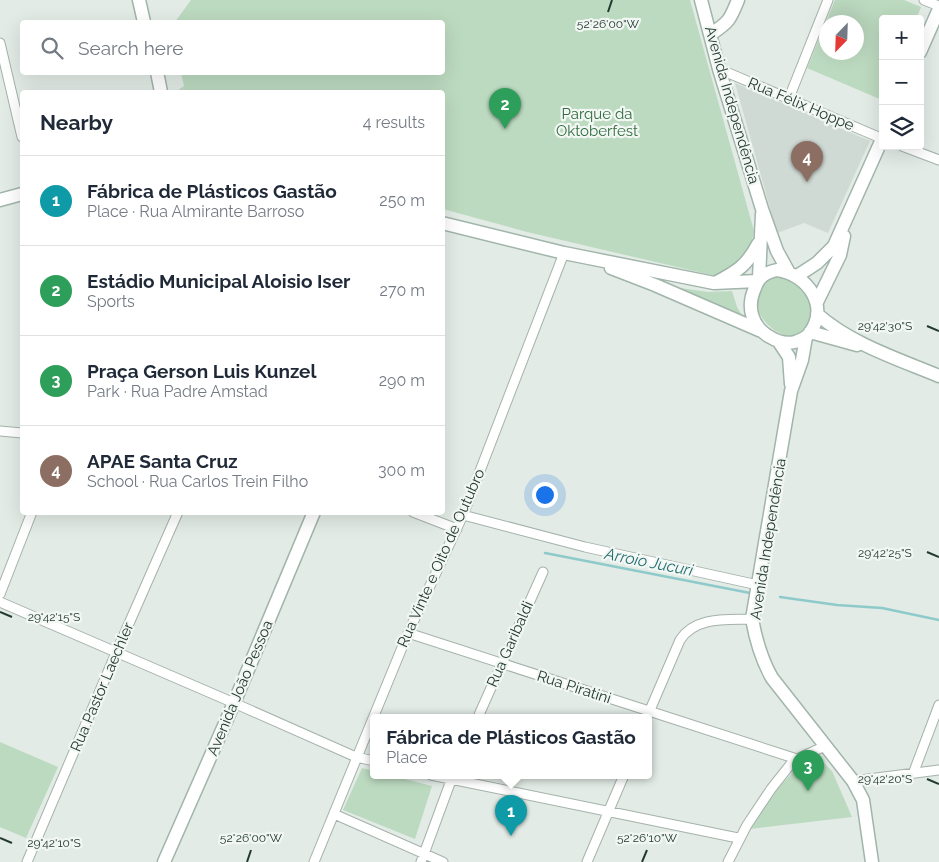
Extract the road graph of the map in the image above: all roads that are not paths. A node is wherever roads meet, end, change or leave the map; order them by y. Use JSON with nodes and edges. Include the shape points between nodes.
{"nodes":[{"id":1,"x":139,"y":0,"type":"edge"},
{"id":2,"x":701,"y":0,"type":"edge"},
{"id":3,"x":738,"y":0,"type":"edge"},
{"id":4,"x":828,"y":0,"type":"edge"},
{"id":5,"x":924,"y":0,"type":"edge"},
{"id":6,"x":939,"y":8,"type":"edge"},
{"id":7,"x":144,"y":20,"type":"edge"},
{"id":8,"x":711,"y":34,"type":"junction"},
{"id":9,"x":0,"y":43,"type":"edge"},
{"id":10,"x":924,"y":43,"type":"edge"},
{"id":11,"x":719,"y":69,"type":"junction"},
{"id":12,"x":157,"y":75,"type":"edge"},
{"id":13,"x":161,"y":90,"type":"edge"},
{"id":14,"x":789,"y":98,"type":"junction"},
{"id":15,"x":20,"y":128,"type":"edge"},
{"id":16,"x":879,"y":136,"type":"edge"},
{"id":17,"x":879,"y":147,"type":"edge"},
{"id":18,"x":913,"y":150,"type":"edge"},
{"id":19,"x":939,"y":160,"type":"edge"},
{"id":20,"x":20,"y":195,"type":"edge"},
{"id":21,"x":0,"y":200,"type":"edge"},
{"id":22,"x":762,"y":209,"type":"junction"},
{"id":23,"x":445,"y":224,"type":"edge"},
{"id":24,"x":844,"y":226,"type":"junction"},
{"id":25,"x":760,"y":242,"type":"junction"},
{"id":26,"x":564,"y":253,"type":"junction"},
{"id":27,"x":581,"y":257,"type":"junction"},
{"id":28,"x":662,"y":272,"type":"junction"},
{"id":29,"x":792,"y":274,"type":"junction"},
{"id":30,"x":758,"y":280,"type":"junction"},
{"id":31,"x":714,"y":283,"type":"junction"},
{"id":32,"x":655,"y":285,"type":"junction"},
{"id":33,"x":817,"y":308,"type":"junction"},
{"id":34,"x":759,"y":330,"type":"junction"},
{"id":35,"x":808,"y":335,"type":"junction"},
{"id":36,"x":779,"y":342,"type":"junction"},
{"id":37,"x":874,"y":349,"type":"junction"},
{"id":38,"x":939,"y":376,"type":"edge"},
{"id":39,"x":791,"y":391,"type":"junction"},
{"id":40,"x":0,"y":431,"type":"edge"},
{"id":41,"x":20,"y":433,"type":"edge"},
{"id":42,"x":463,"y":514,"type":"junction"},
{"id":43,"x":31,"y":515,"type":"edge"},
{"id":44,"x":177,"y":515,"type":"edge"},
{"id":45,"x":313,"y":515,"type":"edge"},
{"id":46,"x":421,"y":515,"type":"edge"},
{"id":47,"x":457,"y":529,"type":"junction"},
{"id":48,"x":543,"y":572,"type":"dead end"},
{"id":49,"x":758,"y":585,"type":"junction"},
{"id":50,"x":0,"y":594,"type":"edge"},
{"id":51,"x":0,"y":602,"type":"edge"},
{"id":52,"x":752,"y":620,"type":"junction"},
{"id":53,"x":408,"y":634,"type":"junction"},
{"id":54,"x":116,"y":653,"type":"junction"},
{"id":55,"x":501,"y":663,"type":"junction"},
{"id":56,"x":234,"y":703,"type":"junction"},
{"id":57,"x":939,"y":705,"type":"edge"},
{"id":58,"x":374,"y":714,"type":"edge"},
{"id":59,"x":479,"y":714,"type":"edge"},
{"id":60,"x":649,"y":714,"type":"edge"},
{"id":61,"x":652,"y":715,"type":"edge"},
{"id":62,"x":370,"y":724,"type":"edge"},
{"id":63,"x":825,"y":746,"type":"junction"},
{"id":64,"x":356,"y":757,"type":"junction"},
{"id":65,"x":797,"y":759,"type":"junction"},
{"id":66,"x":370,"y":760,"type":"edge"},
{"id":67,"x":939,"y":770,"type":"edge"},
{"id":68,"x":913,"y":774,"type":"junction"},
{"id":69,"x":451,"y":779,"type":"edge"},
{"id":70,"x":461,"y":779,"type":"edge"},
{"id":71,"x":622,"y":779,"type":"edge"},
{"id":72,"x":853,"y":781,"type":"junction"},
{"id":73,"x":610,"y":811,"type":"junction"},
{"id":74,"x":334,"y":814,"type":"junction"},
{"id":75,"x":738,"y":838,"type":"junction"},
{"id":76,"x":422,"y":858,"type":"edge"},
{"id":77,"x":27,"y":862,"type":"edge"},
{"id":78,"x":164,"y":862,"type":"edge"},
{"id":79,"x":314,"y":862,"type":"edge"},
{"id":80,"x":443,"y":862,"type":"edge"},
{"id":81,"x":587,"y":862,"type":"edge"},
{"id":82,"x":728,"y":862,"type":"edge"},
{"id":83,"x":872,"y":862,"type":"edge"}],
"edges":[{"from":1,"to":7,"type":"main road"},
{"from":2,"to":8,"type":"main road","name":"Avenida Independência"},
{"from":3,"to":8,"type":"main road","via":[[731,18]]},
{"from":4,"to":14,"type":"street"},
{"from":5,"to":6,"type":"street"},
{"from":6,"to":10,"type":"main road"},
{"from":8,"to":11,"type":"main road","name":"Avenida Independência"},
{"from":9,"to":15,"type":"street"},
{"from":11,"to":14,"type":"street","name":"Rua Félix Hoppe"},
{"from":11,"to":22,"type":"main road","name":"Avenida Independência"},
{"from":12,"to":13,"type":"main road"},
{"from":14,"to":16,"type":"street","name":"Rua Félix Hoppe"},
{"from":17,"to":24,"type":"main road"},
{"from":18,"to":19,"type":"street"},
{"from":20,"to":21,"type":"main road"},
{"from":22,"to":25,"type":"main road","name":"Avenida Independência"},
{"from":22,"to":29,"type":"main road","name":"Avenida Independência","via":[[777,251]]},
{"from":23,"to":26,"type":"main road"},
{"from":24,"to":29,"type":"main road","via":[[824,257]]},
{"from":24,"to":33,"type":"main road","via":[[840,255]]},
{"from":25,"to":30,"type":"main road","name":"Avenida Independência"},
{"from":25,"to":31,"type":"main road","via":[[739,270]]},
{"from":26,"to":27,"type":"main road"},
{"from":26,"to":42,"type":"street","name":"Rua Vinte e Oito de Outubro"},
{"from":27,"to":28,"type":"main road"},
{"from":27,"to":32,"type":"main road"},
{"from":28,"to":31,"type":"main road"},
{"from":28,"to":32,"type":"main road"},
{"from":29,"to":30,"type":"main road","via":[[777,270],[764,274]]},
{"from":29,"to":33,"type":"main road","via":[[810,288]]},
{"from":30,"to":31,"type":"main road"},
{"from":30,"to":34,"type":"main road","via":[[752,294],[751,309]]},
{"from":32,"to":34,"type":"main road"},
{"from":33,"to":35,"type":"main road"},
{"from":33,"to":37,"type":"main road","via":[[829,324]]},
{"from":34,"to":36,"type":"main road"},
{"from":35,"to":36,"type":"main road","via":[[787,344]]},
{"from":35,"to":37,"type":"main road"},
{"from":35,"to":39,"type":"main road"},
{"from":36,"to":39,"type":"main road","via":[[789,357]]},
{"from":37,"to":38,"type":"main road"},
{"from":39,"to":49,"type":"main road","name":"Avenida Independência"},
{"from":40,"to":41,"type":"street"},
{"from":42,"to":47,"type":"street","name":"Rua Vinte e Oito de Outubro"},
{"from":42,"to":49,"type":"street","via":[[586,547]]},
{"from":43,"to":50,"type":"street"},
{"from":44,"to":54,"type":"street","name":"Rua Pastor Laechler"},
{"from":45,"to":56,"type":"main road","name":"Avenida João Pessoa"},
{"from":46,"to":47,"type":"street"},
{"from":47,"to":53,"type":"street","name":"Rua Vinte e Oito de Outubro"},
{"from":48,"to":55,"type":"street","name":"Rua Garibaldi"},
{"from":49,"to":52,"type":"main road","name":"Avenida Independência"},
{"from":51,"to":54,"type":"street"},
{"from":52,"to":60,"type":"street","via":[[701,622],[688,629],[680,640]]},
{"from":52,"to":63,"type":"main road","name":"Avenida Independência","via":[[756,642],[772,678]]},
{"from":53,"to":55,"type":"street","name":"Rua Piratini"},
{"from":53,"to":58,"type":"street","name":"Rua Vinte e Oito de Outubro"},
{"from":54,"to":56,"type":"street"},
{"from":54,"to":77,"type":"street","name":"Rua Pastor Laechler"},
{"from":55,"to":59,"type":"street","name":"Rua Garibaldi"},
{"from":55,"to":60,"type":"street","name":"Rua Piratini"},
{"from":56,"to":64,"type":"street"},
{"from":56,"to":78,"type":"main road","name":"Avenida João Pessoa"},
{"from":57,"to":68,"type":"street"},
{"from":61,"to":65,"type":"street","name":"Rua Piratini"},
{"from":62,"to":64,"type":"street","name":"Rua Vinte e Oito de Outubro"},
{"from":63,"to":65,"type":"street"},
{"from":63,"to":72,"type":"main road","name":"Avenida Independência"},
{"from":64,"to":66,"type":"street"},
{"from":64,"to":74,"type":"street","name":"Rua Vinte e Oito de Outubro"},
{"from":65,"to":75,"type":"street","via":[[771,789]]},
{"from":67,"to":68,"type":"street"},
{"from":68,"to":72,"type":"street"},
{"from":69,"to":76,"type":"street"},
{"from":70,"to":73,"type":"street"},
{"from":71,"to":73,"type":"street"},
{"from":72,"to":83,"type":"main road","name":"Avenida Independência","via":[[863,800]]},
{"from":73,"to":75,"type":"street"},
{"from":73,"to":81,"type":"street"},
{"from":74,"to":76,"type":"street"},
{"from":74,"to":79,"type":"street","name":"Rua Vinte e Oito de Outubro"},
{"from":75,"to":82,"type":"street"},
{"from":76,"to":80,"type":"street"}]}
